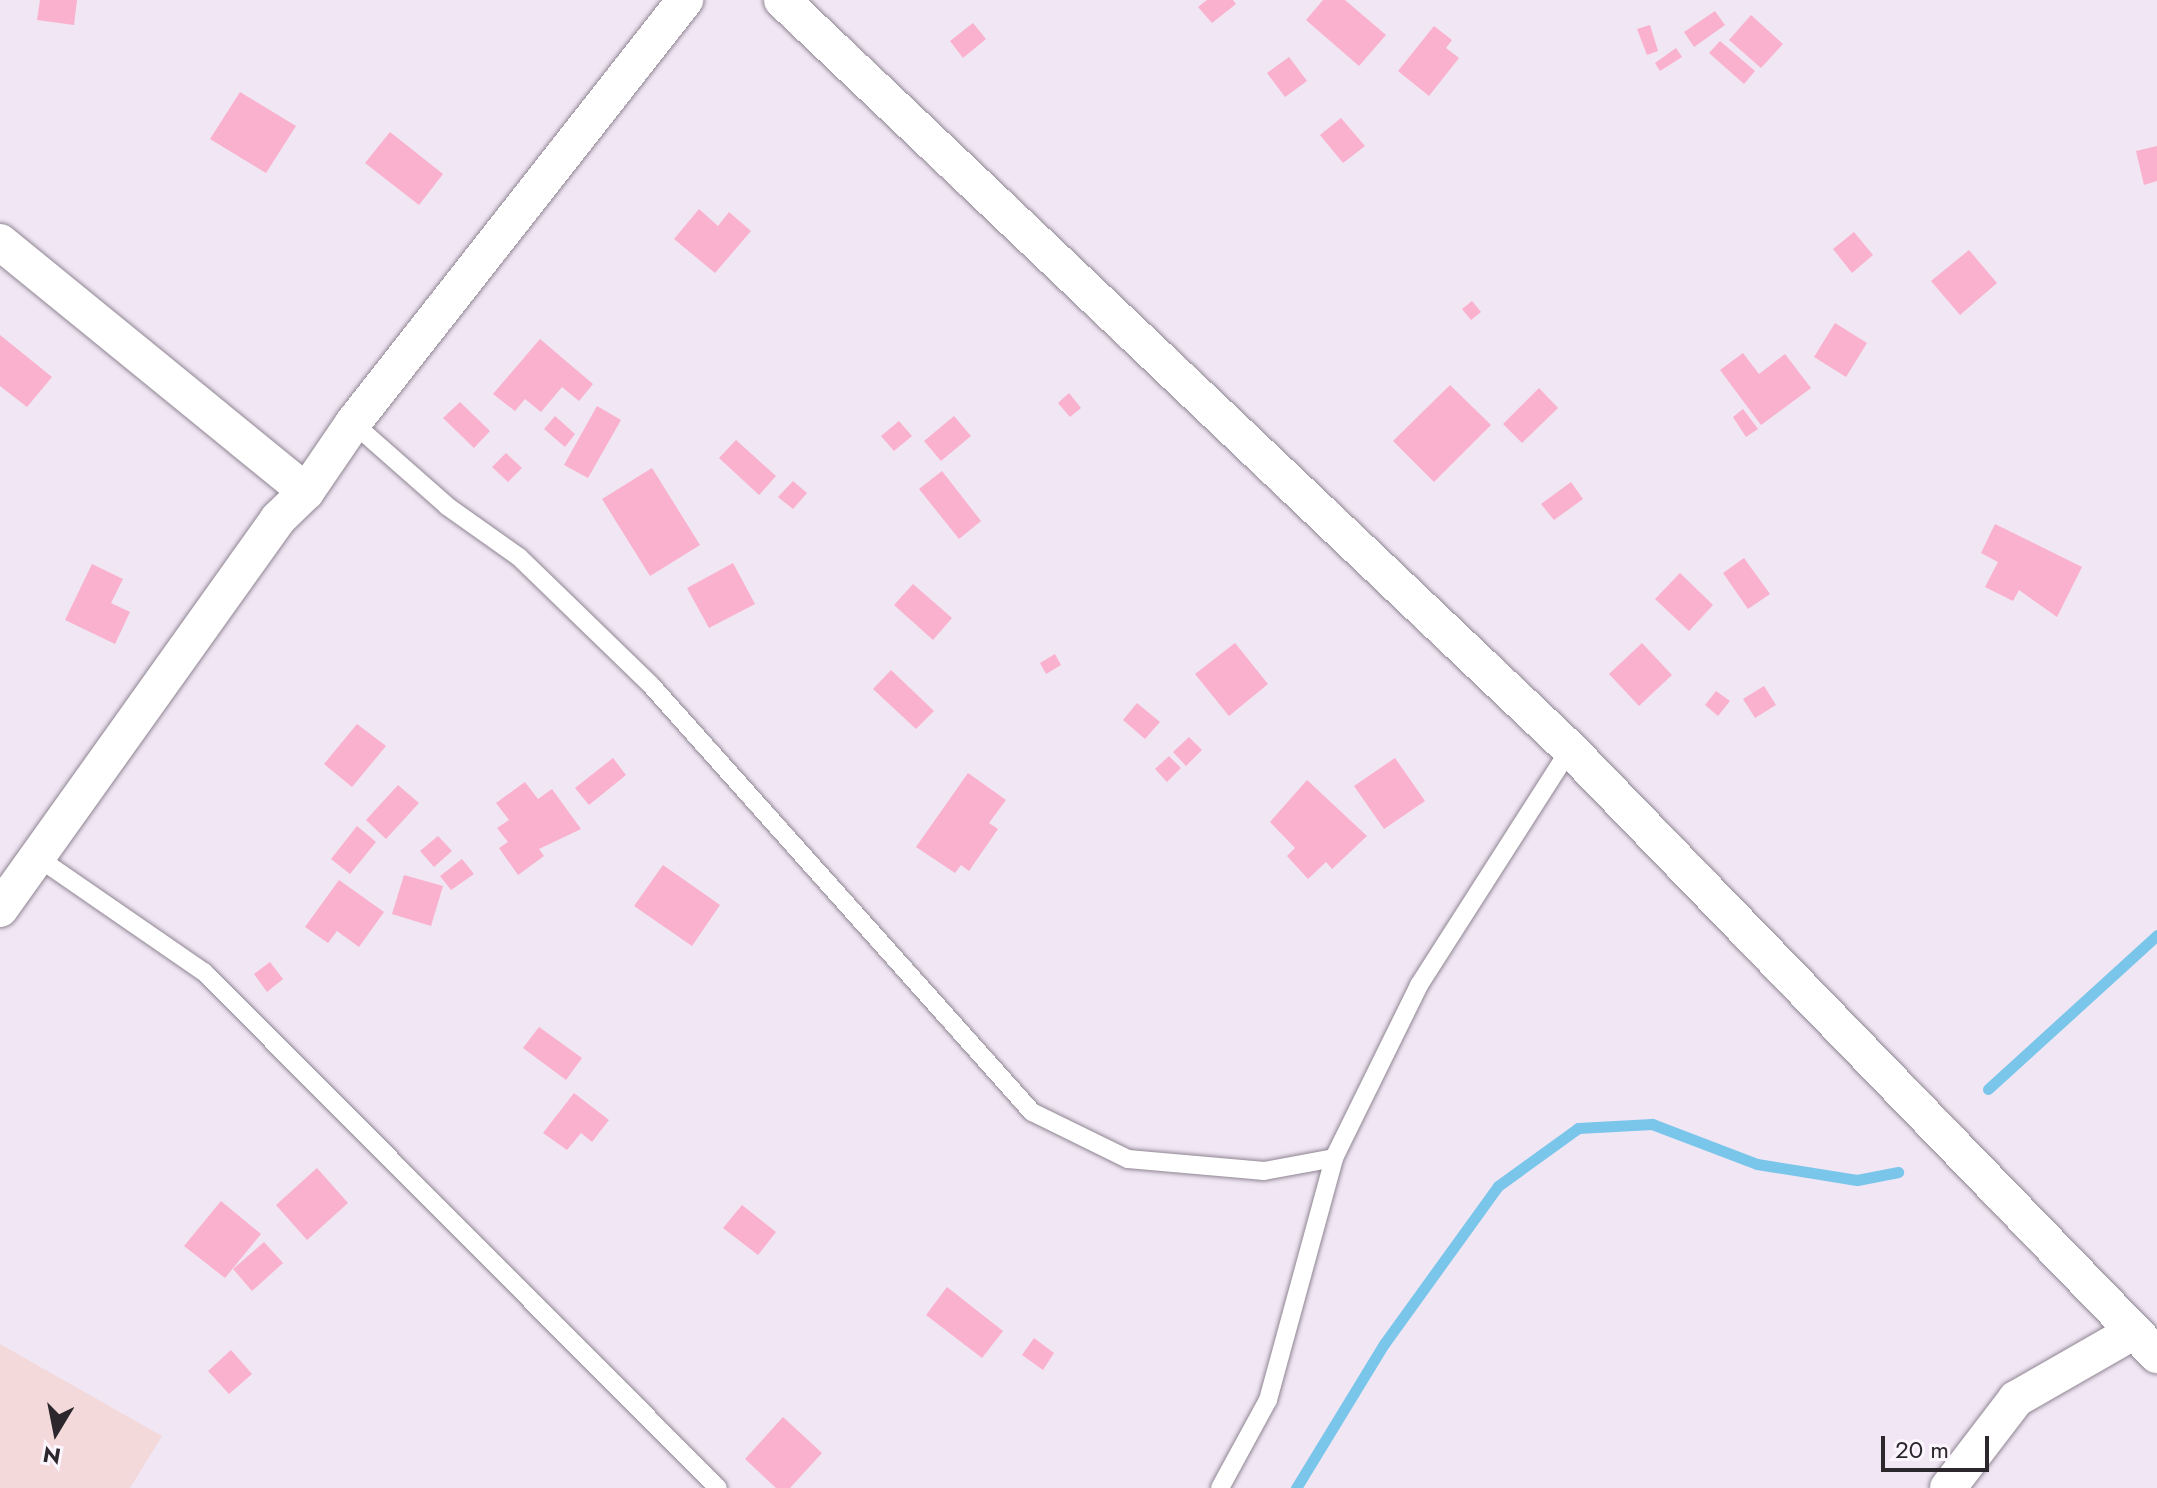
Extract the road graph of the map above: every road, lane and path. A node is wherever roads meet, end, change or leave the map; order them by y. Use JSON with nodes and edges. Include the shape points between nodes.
{"nodes":[{"id":1,"x":685,"y":0,"type":"edge"},
{"id":2,"x":782,"y":0,"type":"edge"},
{"id":3,"x":0,"y":242,"type":"edge"},
{"id":4,"x":353,"y":423,"type":"junction"},
{"id":5,"x":306,"y":492,"type":"junction"},
{"id":6,"x":1570,"y":749,"type":"junction"},
{"id":7,"x":37,"y":857,"type":"junction"},
{"id":8,"x":0,"y":861,"type":"edge"},
{"id":9,"x":0,"y":909,"type":"edge"},
{"id":10,"x":1334,"y":1158,"type":"junction"},
{"id":11,"x":2145,"y":1344,"type":"edge"},
{"id":12,"x":718,"y":1488,"type":"edge"},
{"id":13,"x":1220,"y":1488,"type":"edge"},
{"id":14,"x":1948,"y":1488,"type":"edge"}],
"edges":[{"from":1,"to":4,"type":"street"},
{"from":2,"to":6,"type":"street"},
{"from":3,"to":5,"type":"street"},
{"from":4,"to":5,"type":"street"},
{"from":4,"to":10,"type":"lane","via":[[447,506],[519,557],[650,684],[1032,1112],[1128,1159],[1264,1171]]},
{"from":5,"to":7,"type":"street","via":[[278,519]]},
{"from":6,"to":10,"type":"lane","via":[[1419,985]]},
{"from":6,"to":11,"type":"street"},
{"from":7,"to":8,"type":"street"},
{"from":7,"to":9,"type":"street"},
{"from":7,"to":12,"type":"lane","via":[[204,972]]},
{"from":10,"to":13,"type":"lane","via":[[1268,1400]]},
{"from":11,"to":14,"type":"street","via":[[2016,1399]]}]}
